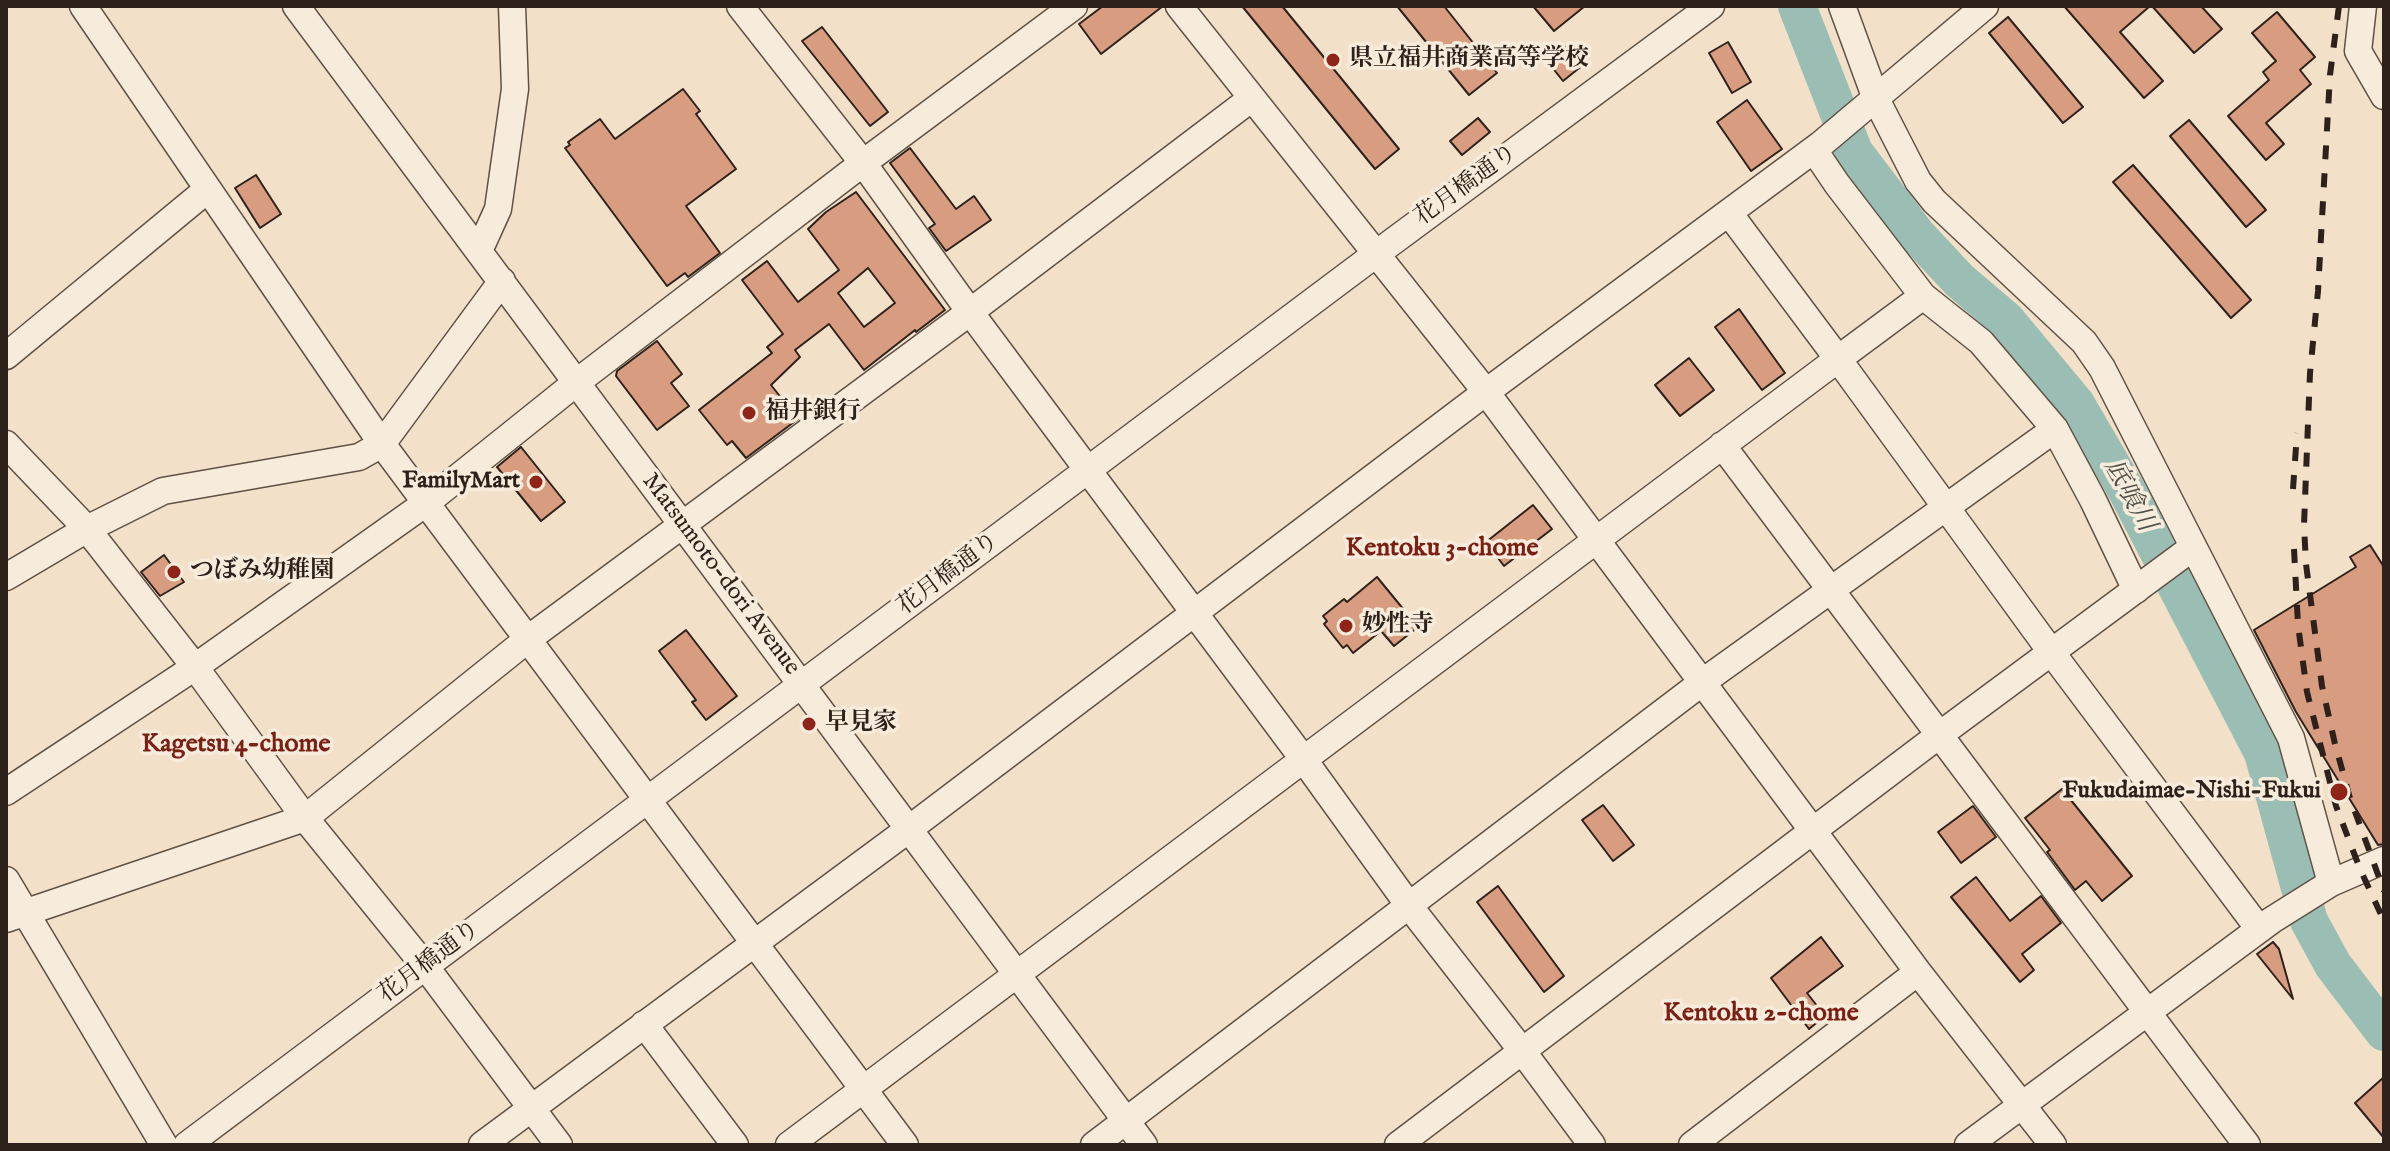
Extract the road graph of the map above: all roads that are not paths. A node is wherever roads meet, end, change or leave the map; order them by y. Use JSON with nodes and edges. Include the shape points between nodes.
{"nodes":[{"id":1,"x":83,"y":6,"type":"edge"},
{"id":2,"x":296,"y":6,"type":"edge"},
{"id":3,"x":512,"y":6,"type":"edge"},
{"id":4,"x":740,"y":6,"type":"edge"},
{"id":5,"x":1074,"y":6,"type":"edge"},
{"id":6,"x":1179,"y":6,"type":"edge"},
{"id":7,"x":1711,"y":6,"type":"edge"},
{"id":8,"x":1842,"y":6,"type":"edge"},
{"id":9,"x":1985,"y":6,"type":"edge"},
{"id":10,"x":2363,"y":6,"type":"edge"},
{"id":11,"x":2384,"y":96,"type":"edge"},
{"id":12,"x":1252,"y":98,"type":"junction"},
{"id":13,"x":1871,"y":104,"type":"junction"},
{"id":14,"x":1817,"y":148,"type":"junction"},
{"id":15,"x":863,"y":163,"type":"junction"},
{"id":16,"x":208,"y":189,"type":"junction"},
{"id":17,"x":1729,"y":213,"type":"junction"},
{"id":18,"x":479,"y":251,"type":"junction"},
{"id":19,"x":1376,"y":254,"type":"junction"},
{"id":20,"x":502,"y":281,"type":"junction"},
{"id":21,"x":1923,"y":296,"type":"junction"},
{"id":22,"x":970,"y":312,"type":"junction"},
{"id":23,"x":6,"y":356,"type":"edge"},
{"id":24,"x":1838,"y":359,"type":"junction"},
{"id":25,"x":577,"y":382,"type":"junction"},
{"id":26,"x":1486,"y":392,"type":"junction"},
{"id":27,"x":2055,"y":429,"type":"junction"},
{"id":28,"x":6,"y":444,"type":"edge"},
{"id":29,"x":382,"y":444,"type":"junction"},
{"id":30,"x":1722,"y":445,"type":"junction"},
{"id":31,"x":1087,"y":470,"type":"junction"},
{"id":32,"x":426,"y":503,"type":"junction"},
{"id":33,"x":1947,"y":506,"type":"junction"},
{"id":34,"x":681,"y":525,"type":"junction"},
{"id":35,"x":87,"y":529,"type":"junction"},
{"id":36,"x":1596,"y":538,"type":"junction"},
{"id":37,"x":2192,"y":548,"type":"junction"},
{"id":38,"x":6,"y":577,"type":"edge"},
{"id":39,"x":1831,"y":590,"type":"junction"},
{"id":40,"x":2136,"y":590,"type":"junction"},
{"id":41,"x":1193,"y":613,"type":"junction"},
{"id":42,"x":528,"y":639,"type":"junction"},
{"id":43,"x":2052,"y":653,"type":"junction"},
{"id":44,"x":195,"y":667,"type":"junction"},
{"id":45,"x":1704,"y":681,"type":"junction"},
{"id":46,"x":802,"y":686,"type":"junction"},
{"id":47,"x":1938,"y":736,"type":"junction"},
{"id":48,"x":1304,"y":760,"type":"junction"},
{"id":49,"x":6,"y":792,"type":"edge"},
{"id":50,"x":649,"y":800,"type":"junction"},
{"id":51,"x":305,"y":818,"type":"junction"},
{"id":52,"x":909,"y":829,"type":"junction"},
{"id":53,"x":1814,"y":830,"type":"junction"},
{"id":54,"x":2384,"y":860,"type":"edge"},
{"id":55,"x":6,"y":880,"type":"edge"},
{"id":56,"x":2328,"y":885,"type":"junction"},
{"id":57,"x":1410,"y":907,"type":"junction"},
{"id":58,"x":15,"y":916,"type":"edge"},
{"id":59,"x":2268,"y":923,"type":"junction"},
{"id":60,"x":755,"y":943,"type":"junction"},
{"id":61,"x":425,"y":966,"type":"junction"},
{"id":62,"x":1918,"y":972,"type":"junction"},
{"id":63,"x":1018,"y":976,"type":"junction"},
{"id":64,"x":2146,"y":1013,"type":"junction"},
{"id":65,"x":644,"y":1024,"type":"junction"},
{"id":66,"x":1523,"y":1052,"type":"junction"},
{"id":67,"x":864,"y":1090,"type":"junction"},
{"id":68,"x":2023,"y":1105,"type":"junction"},
{"id":69,"x":531,"y":1108,"type":"junction"},
{"id":70,"x":1126,"y":1121,"type":"junction"},
{"id":71,"x":164,"y":1145,"type":"edge"},
{"id":72,"x":187,"y":1145,"type":"edge"},
{"id":73,"x":482,"y":1145,"type":"edge"},
{"id":74,"x":559,"y":1145,"type":"edge"},
{"id":75,"x":735,"y":1145,"type":"edge"},
{"id":76,"x":789,"y":1145,"type":"edge"},
{"id":77,"x":905,"y":1145,"type":"edge"},
{"id":78,"x":1094,"y":1145,"type":"edge"},
{"id":79,"x":1144,"y":1145,"type":"edge"},
{"id":80,"x":1398,"y":1145,"type":"edge"},
{"id":81,"x":1592,"y":1145,"type":"edge"},
{"id":82,"x":1692,"y":1145,"type":"edge"},
{"id":83,"x":1968,"y":1145,"type":"edge"},
{"id":84,"x":2053,"y":1145,"type":"edge"},
{"id":85,"x":2247,"y":1145,"type":"edge"}],
"edges":[{"from":1,"to":16,"type":"street"},
{"from":2,"to":18,"type":"street","name":"Matsumoto-dori Avenue"},
{"from":3,"to":18,"type":"street","via":[[515,89],[498,209]]},
{"from":4,"to":15,"type":"street"},
{"from":5,"to":15,"type":"street"},
{"from":6,"to":12,"type":"street"},
{"from":7,"to":19,"type":"street","name":"花月橋通り"},
{"from":8,"to":13,"type":"street"},
{"from":9,"to":13,"type":"street"},
{"from":10,"to":11,"type":"street","via":[[2358,51]]},
{"from":12,"to":19,"type":"street"},
{"from":12,"to":22,"type":"street"},
{"from":13,"to":14,"type":"street"},
{"from":13,"to":37,"type":"street","via":[[1934,201],[2084,342]]},
{"from":14,"to":17,"type":"street"},
{"from":14,"to":21,"type":"street","via":[[1837,184]]},
{"from":15,"to":22,"type":"street"},
{"from":15,"to":25,"type":"street"},
{"from":16,"to":23,"type":"street"},
{"from":16,"to":29,"type":"street"},
{"from":17,"to":24,"type":"street"},
{"from":17,"to":26,"type":"street"},
{"from":18,"to":20,"type":"street","name":"Matsumoto-dori Avenue"},
{"from":19,"to":26,"type":"street"},
{"from":19,"to":31,"type":"street","name":"花月橋通り"},
{"from":20,"to":25,"type":"street","name":"Matsumoto-dori Avenue"},
{"from":20,"to":29,"type":"street"},
{"from":21,"to":24,"type":"street"},
{"from":21,"to":27,"type":"street","via":[[1981,342]]},
{"from":22,"to":31,"type":"street"},
{"from":22,"to":34,"type":"street"},
{"from":24,"to":30,"type":"street"},
{"from":24,"to":33,"type":"street"},
{"from":25,"to":32,"type":"street"},
{"from":25,"to":34,"type":"street","name":"Matsumoto-dori Avenue"},
{"from":26,"to":36,"type":"street"},
{"from":26,"to":41,"type":"street"},
{"from":27,"to":33,"type":"street"},
{"from":27,"to":40,"type":"street"},
{"from":28,"to":35,"type":"street"},
{"from":29,"to":32,"type":"street"},
{"from":29,"to":35,"type":"street","via":[[359,457],[163,491]]},
{"from":30,"to":36,"type":"street"},
{"from":30,"to":39,"type":"street"},
{"from":31,"to":41,"type":"street"},
{"from":31,"to":46,"type":"street","name":"花月橋通り"},
{"from":32,"to":42,"type":"street"},
{"from":32,"to":44,"type":"street"},
{"from":33,"to":39,"type":"street"},
{"from":33,"to":43,"type":"street"},
{"from":34,"to":42,"type":"street"},
{"from":34,"to":46,"type":"street","name":"Matsumoto-dori Avenue"},
{"from":35,"to":38,"type":"street"},
{"from":35,"to":44,"type":"street"},
{"from":36,"to":45,"type":"street"},
{"from":36,"to":48,"type":"street"},
{"from":37,"to":40,"type":"street"},
{"from":37,"to":56,"type":"street","via":[[2291,738]]},
{"from":39,"to":45,"type":"street"},
{"from":39,"to":47,"type":"street"},
{"from":40,"to":43,"type":"street"},
{"from":41,"to":48,"type":"street"},
{"from":41,"to":52,"type":"street"},
{"from":42,"to":50,"type":"street"},
{"from":42,"to":51,"type":"street"},
{"from":43,"to":47,"type":"street"},
{"from":43,"to":59,"type":"street"},
{"from":44,"to":49,"type":"street"},
{"from":44,"to":51,"type":"street"},
{"from":45,"to":53,"type":"street"},
{"from":45,"to":57,"type":"street"},
{"from":46,"to":50,"type":"street","name":"花月橋通り"},
{"from":46,"to":52,"type":"street","name":"Matsumoto-dori Avenue"},
{"from":47,"to":53,"type":"street"},
{"from":47,"to":64,"type":"street"},
{"from":48,"to":57,"type":"street"},
{"from":48,"to":63,"type":"street"},
{"from":50,"to":60,"type":"street"},
{"from":50,"to":61,"type":"street","name":"花月橋通り"},
{"from":51,"to":58,"type":"street"},
{"from":51,"to":61,"type":"street"},
{"from":52,"to":60,"type":"street"},
{"from":52,"to":63,"type":"street","name":"Matsumoto-dori Avenue"},
{"from":53,"to":62,"type":"street"},
{"from":53,"to":66,"type":"street"},
{"from":54,"to":56,"type":"street"},
{"from":55,"to":58,"type":"street"},
{"from":56,"to":59,"type":"street"},
{"from":57,"to":66,"type":"street"},
{"from":57,"to":70,"type":"street"},
{"from":58,"to":71,"type":"street"},
{"from":59,"to":64,"type":"street"},
{"from":60,"to":65,"type":"street"},
{"from":60,"to":67,"type":"street"},
{"from":61,"to":69,"type":"street"},
{"from":61,"to":72,"type":"street","name":"花月橋通り"},
{"from":62,"to":68,"type":"street"},
{"from":62,"to":82,"type":"street"},
{"from":63,"to":67,"type":"street"},
{"from":63,"to":70,"type":"street","name":"Matsumoto-dori Avenue"},
{"from":64,"to":68,"type":"street"},
{"from":64,"to":85,"type":"street"},
{"from":65,"to":69,"type":"street"},
{"from":65,"to":75,"type":"street"},
{"from":66,"to":80,"type":"street"},
{"from":66,"to":81,"type":"street"},
{"from":67,"to":76,"type":"street"},
{"from":67,"to":77,"type":"street"},
{"from":68,"to":83,"type":"street"},
{"from":68,"to":84,"type":"street"},
{"from":69,"to":73,"type":"street"},
{"from":69,"to":74,"type":"street"},
{"from":70,"to":78,"type":"street"},
{"from":70,"to":79,"type":"street","name":"Matsumoto-dori Avenue"}]}
